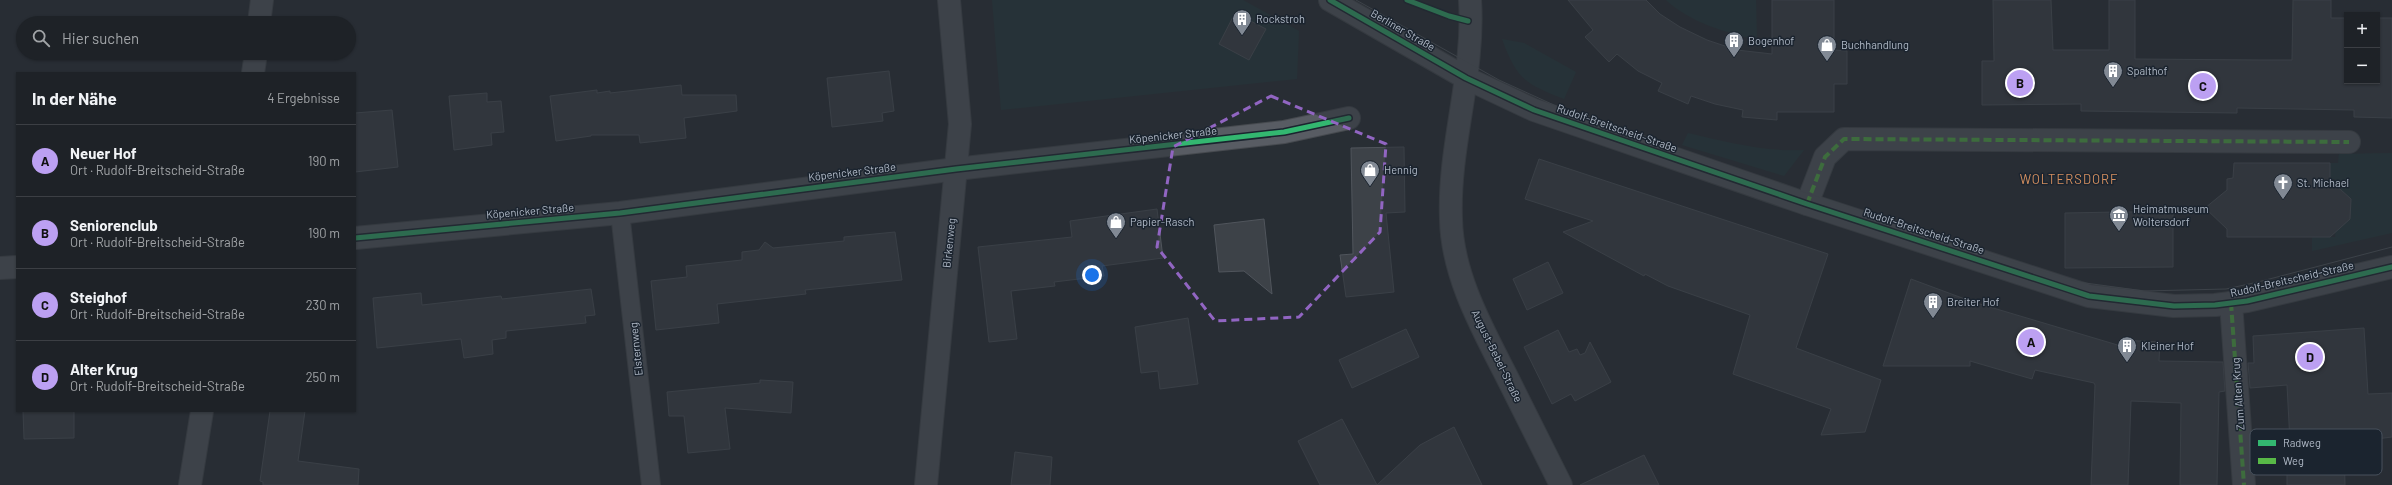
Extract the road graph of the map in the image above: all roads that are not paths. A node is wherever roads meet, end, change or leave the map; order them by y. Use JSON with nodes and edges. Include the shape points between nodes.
{"nodes":[{"id":1,"x":262,"y":0,"type":"edge"},
{"id":2,"x":949,"y":0,"type":"edge"},
{"id":3,"x":1330,"y":0,"type":"edge"},
{"id":4,"x":1470,"y":0,"type":"edge"},
{"id":5,"x":261,"y":16,"type":"edge"},
{"id":6,"x":255,"y":60,"type":"edge"},
{"id":7,"x":253,"y":72,"type":"edge"},
{"id":8,"x":1466,"y":78,"type":"junction"},
{"id":9,"x":1349,"y":118,"type":"dead end"},
{"id":10,"x":2349,"y":142,"type":"dead end"},
{"id":11,"x":956,"y":169,"type":"junction"},
{"id":12,"x":1807,"y":204,"type":"junction"},
{"id":13,"x":620,"y":213,"type":"junction"},
{"id":14,"x":356,"y":238,"type":"edge"},
{"id":15,"x":16,"y":267,"type":"edge"},
{"id":16,"x":0,"y":268,"type":"edge"},
{"id":17,"x":2386,"y":268,"type":"edge"},
{"id":18,"x":2231,"y":303,"type":"junction"},
{"id":19,"x":202,"y":412,"type":"edge"},
{"id":20,"x":190,"y":485,"type":"edge"},
{"id":21,"x":651,"y":485,"type":"edge"},
{"id":22,"x":926,"y":485,"type":"edge"},
{"id":23,"x":1561,"y":485,"type":"edge"},
{"id":24,"x":2244,"y":485,"type":"edge"}],
"edges":[{"from":1,"to":5,"type":"street"},
{"from":2,"to":11,"type":"street","name":"Birkenweg","via":[[960,124]]},
{"from":3,"to":8,"type":"street","name":"Berliner Straße"},
{"from":4,"to":8,"type":"street","name":"August-Bebel-Straße","via":[[1471,22]]},
{"from":6,"to":7,"type":"street"},
{"from":8,"to":12,"type":"street","name":"Rudolf-Breitscheid-Straße","via":[[1529,107],[1598,134]]},
{"from":8,"to":23,"type":"street","name":"August-Bebel-Straße","via":[[1452,181],[1450,219],[1454,250],[1477,318]]},
{"from":9,"to":11,"type":"street","name":"Köpenicker Straße","via":[[1284,132]]},
{"from":10,"to":12,"type":"street","via":[[1844,139],[1825,157]]},
{"from":11,"to":13,"type":"street","name":"Köpenicker Straße"},
{"from":11,"to":22,"type":"street","name":"Birkenweg"},
{"from":12,"to":18,"type":"street","name":"Rudolf-Breitscheid-Straße","via":[[2089,296],[2174,306]]},
{"from":13,"to":14,"type":"street","name":"Köpenicker Straße"},
{"from":13,"to":21,"type":"lane","name":"Elsternweg"},
{"from":15,"to":16,"type":"street"},
{"from":17,"to":18,"type":"street","name":"Rudolf-Breitscheid-Straße"},
{"from":18,"to":24,"type":"street","name":"Zum Alten Krug"},
{"from":19,"to":20,"type":"street"}]}
